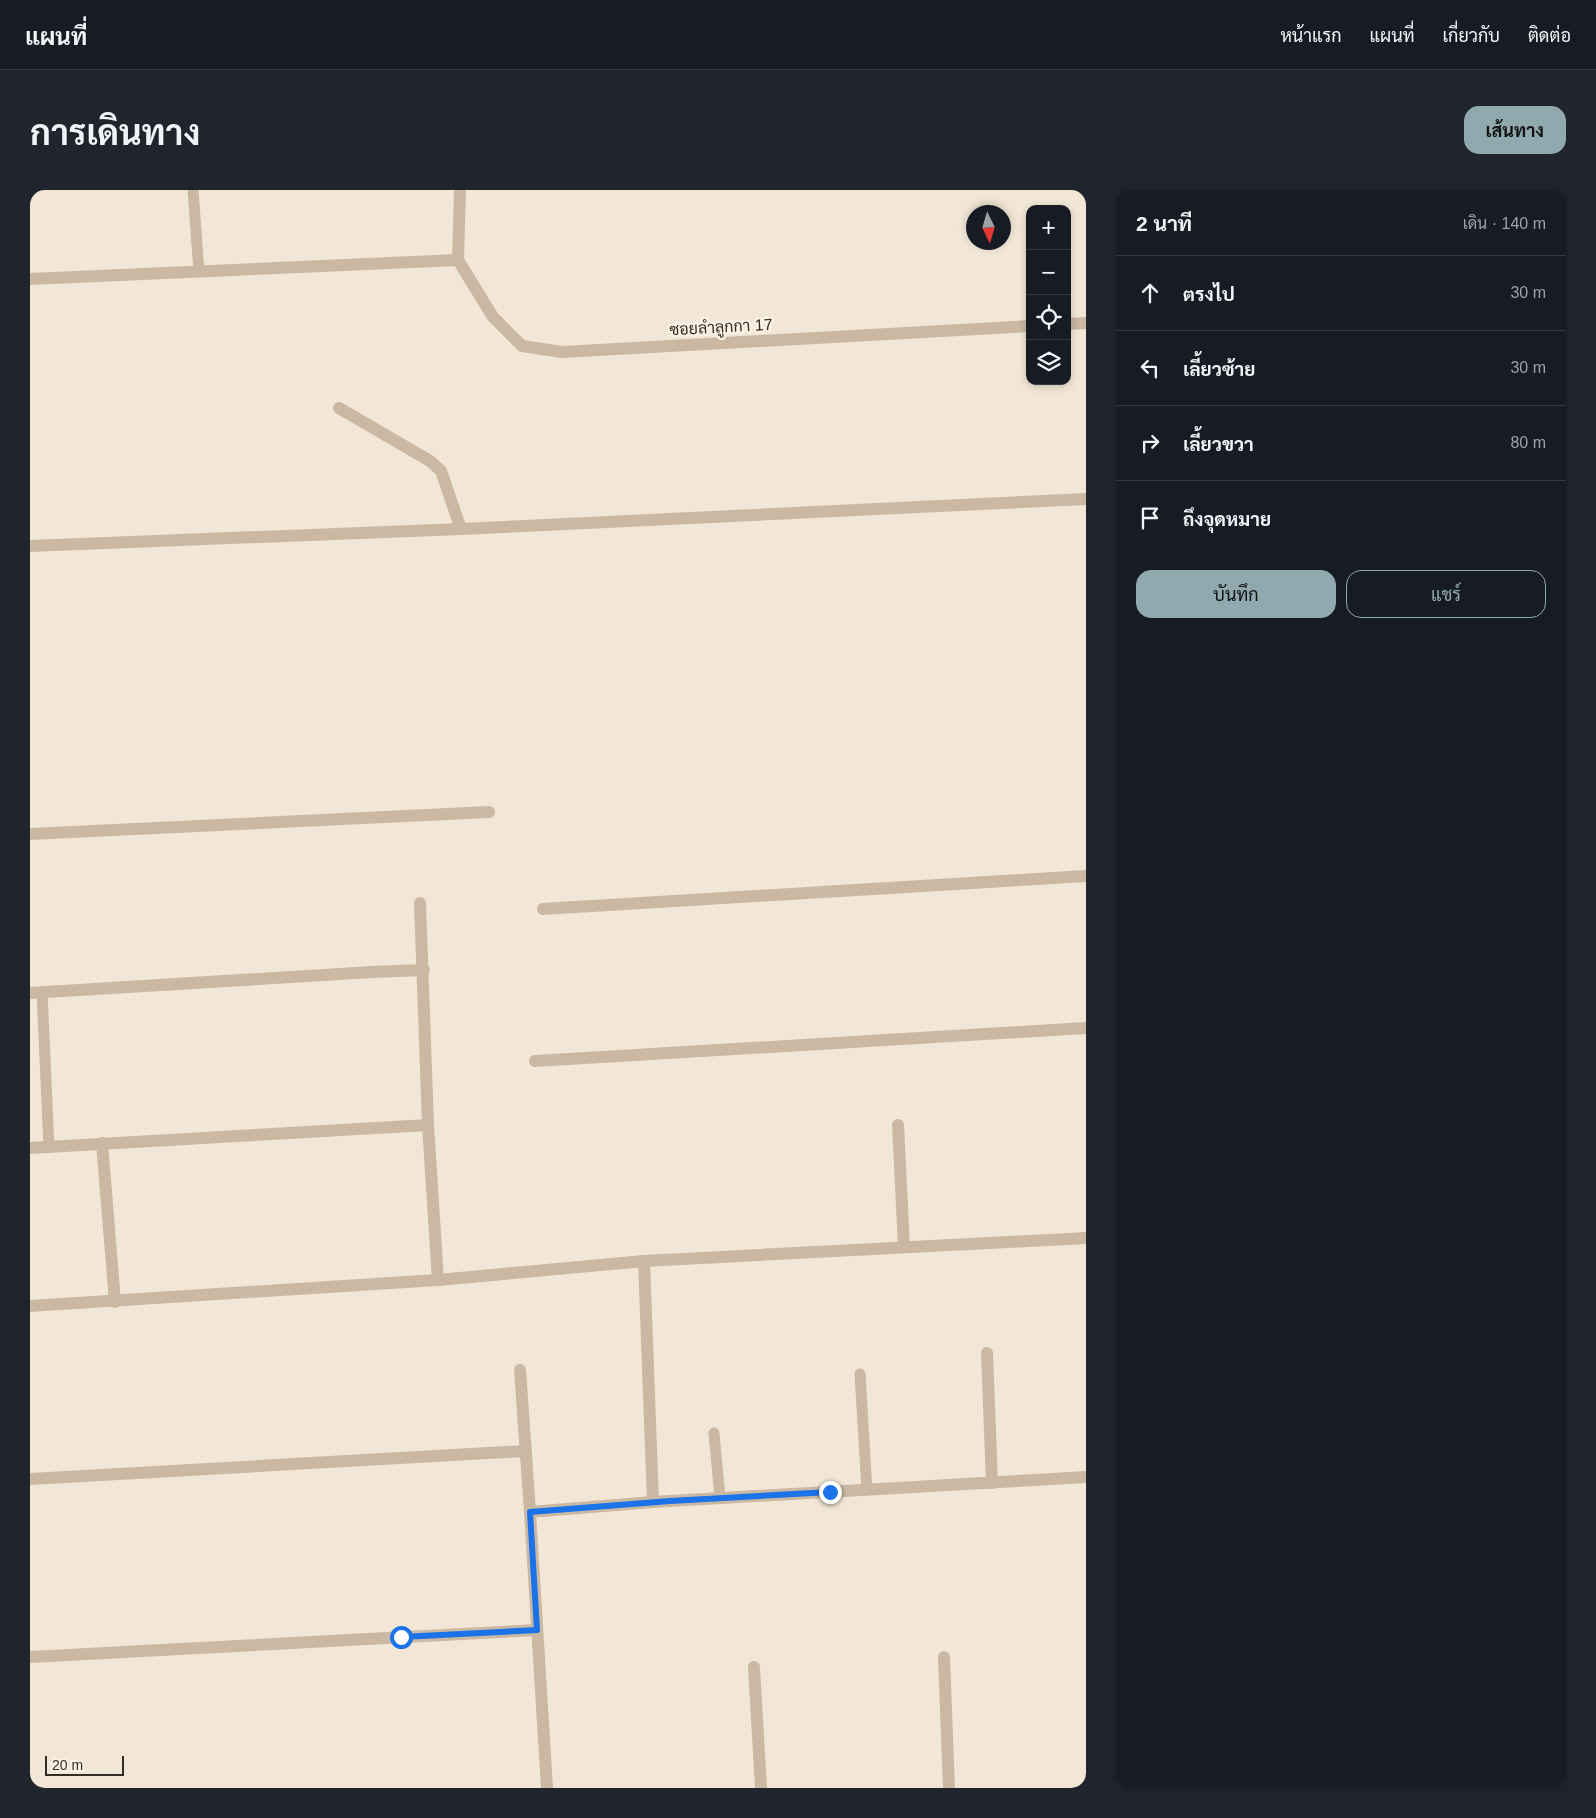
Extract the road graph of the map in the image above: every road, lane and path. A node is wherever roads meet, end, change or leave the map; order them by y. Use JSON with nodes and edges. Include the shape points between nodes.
{"nodes":[{"id":1,"x":193,"y":190,"type":"edge"},
{"id":2,"x":460,"y":190,"type":"edge"},
{"id":3,"x":458,"y":260,"type":"junction"},
{"id":4,"x":199,"y":272,"type":"junction"},
{"id":5,"x":30,"y":279,"type":"edge"},
{"id":6,"x":1086,"y":323,"type":"edge"},
{"id":7,"x":1071,"y":324,"type":"edge"},
{"id":8,"x":1026,"y":326,"type":"edge"},
{"id":9,"x":339,"y":408,"type":"dead end"},
{"id":10,"x":1086,"y":499,"type":"edge"},
{"id":11,"x":461,"y":529,"type":"junction"},
{"id":12,"x":30,"y":546,"type":"edge"},
{"id":13,"x":489,"y":812,"type":"dead end"},
{"id":14,"x":30,"y":834,"type":"edge"},
{"id":15,"x":1086,"y":876,"type":"edge"},
{"id":16,"x":420,"y":904,"type":"dead end"},
{"id":17,"x":543,"y":909,"type":"dead end"},
{"id":18,"x":424,"y":970,"type":"junction"},
{"id":19,"x":36,"y":992,"type":"edge"},
{"id":20,"x":1086,"y":1028,"type":"edge"},
{"id":21,"x":535,"y":1061,"type":"dead end"},
{"id":22,"x":428,"y":1125,"type":"junction"},
{"id":23,"x":898,"y":1125,"type":"dead end"},
{"id":24,"x":102,"y":1143,"type":"junction"},
{"id":25,"x":49,"y":1146,"type":"junction"},
{"id":26,"x":30,"y":1148,"type":"edge"},
{"id":27,"x":1086,"y":1238,"type":"edge"},
{"id":28,"x":904,"y":1247,"type":"junction"},
{"id":29,"x":644,"y":1261,"type":"junction"},
{"id":30,"x":438,"y":1280,"type":"junction"},
{"id":31,"x":115,"y":1302,"type":"junction"},
{"id":32,"x":30,"y":1306,"type":"edge"},
{"id":33,"x":987,"y":1353,"type":"dead end"},
{"id":34,"x":520,"y":1370,"type":"dead end"},
{"id":35,"x":860,"y":1374,"type":"dead end"},
{"id":36,"x":714,"y":1434,"type":"dead end"},
{"id":37,"x":525,"y":1451,"type":"junction"},
{"id":38,"x":1086,"y":1477,"type":"edge"},
{"id":39,"x":30,"y":1479,"type":"edge"},
{"id":40,"x":992,"y":1483,"type":"junction"},
{"id":41,"x":867,"y":1490,"type":"junction"},
{"id":42,"x":720,"y":1498,"type":"junction"},
{"id":43,"x":653,"y":1502,"type":"junction"},
{"id":44,"x":530,"y":1512,"type":"junction"},
{"id":45,"x":537,"y":1630,"type":"junction"},
{"id":46,"x":30,"y":1657,"type":"edge"},
{"id":47,"x":944,"y":1657,"type":"dead end"},
{"id":48,"x":754,"y":1667,"type":"dead end"},
{"id":49,"x":547,"y":1788,"type":"edge"},
{"id":50,"x":761,"y":1788,"type":"edge"},
{"id":51,"x":949,"y":1788,"type":"edge"}],
"edges":[{"from":1,"to":4,"type":"lane"},
{"from":2,"to":3,"type":"street"},
{"from":3,"to":4,"type":"street"},
{"from":3,"to":8,"type":"street","name":"ซอยลำลูกกา 17","via":[[493,317],[522,346],[562,352]]},
{"from":4,"to":5,"type":"street"},
{"from":6,"to":7,"type":"street"},
{"from":9,"to":11,"type":"street","via":[[442,471]]},
{"from":10,"to":11,"type":"street"},
{"from":11,"to":12,"type":"street"},
{"from":13,"to":14,"type":"street"},
{"from":15,"to":17,"type":"street"},
{"from":16,"to":18,"type":"street"},
{"from":18,"to":19,"type":"street"},
{"from":18,"to":22,"type":"street"},
{"from":19,"to":25,"type":"lane"},
{"from":20,"to":21,"type":"street"},
{"from":22,"to":24,"type":"street"},
{"from":22,"to":30,"type":"street"},
{"from":23,"to":28,"type":"street"},
{"from":24,"to":25,"type":"street"},
{"from":24,"to":31,"type":"street"},
{"from":25,"to":26,"type":"street"},
{"from":27,"to":28,"type":"street"},
{"from":28,"to":29,"type":"street"},
{"from":29,"to":30,"type":"street"},
{"from":29,"to":43,"type":"street"},
{"from":30,"to":31,"type":"street"},
{"from":31,"to":32,"type":"street"},
{"from":33,"to":40,"type":"street"},
{"from":34,"to":37,"type":"street"},
{"from":35,"to":41,"type":"lane"},
{"from":36,"to":42,"type":"lane"},
{"from":37,"to":39,"type":"street"},
{"from":37,"to":44,"type":"street"},
{"from":38,"to":40,"type":"street"},
{"from":40,"to":41,"type":"street"},
{"from":41,"to":42,"type":"street"},
{"from":42,"to":43,"type":"street"},
{"from":43,"to":44,"type":"street"},
{"from":44,"to":45,"type":"street"},
{"from":45,"to":46,"type":"street"},
{"from":45,"to":49,"type":"street"},
{"from":47,"to":51,"type":"street"},
{"from":48,"to":50,"type":"street"}]}
